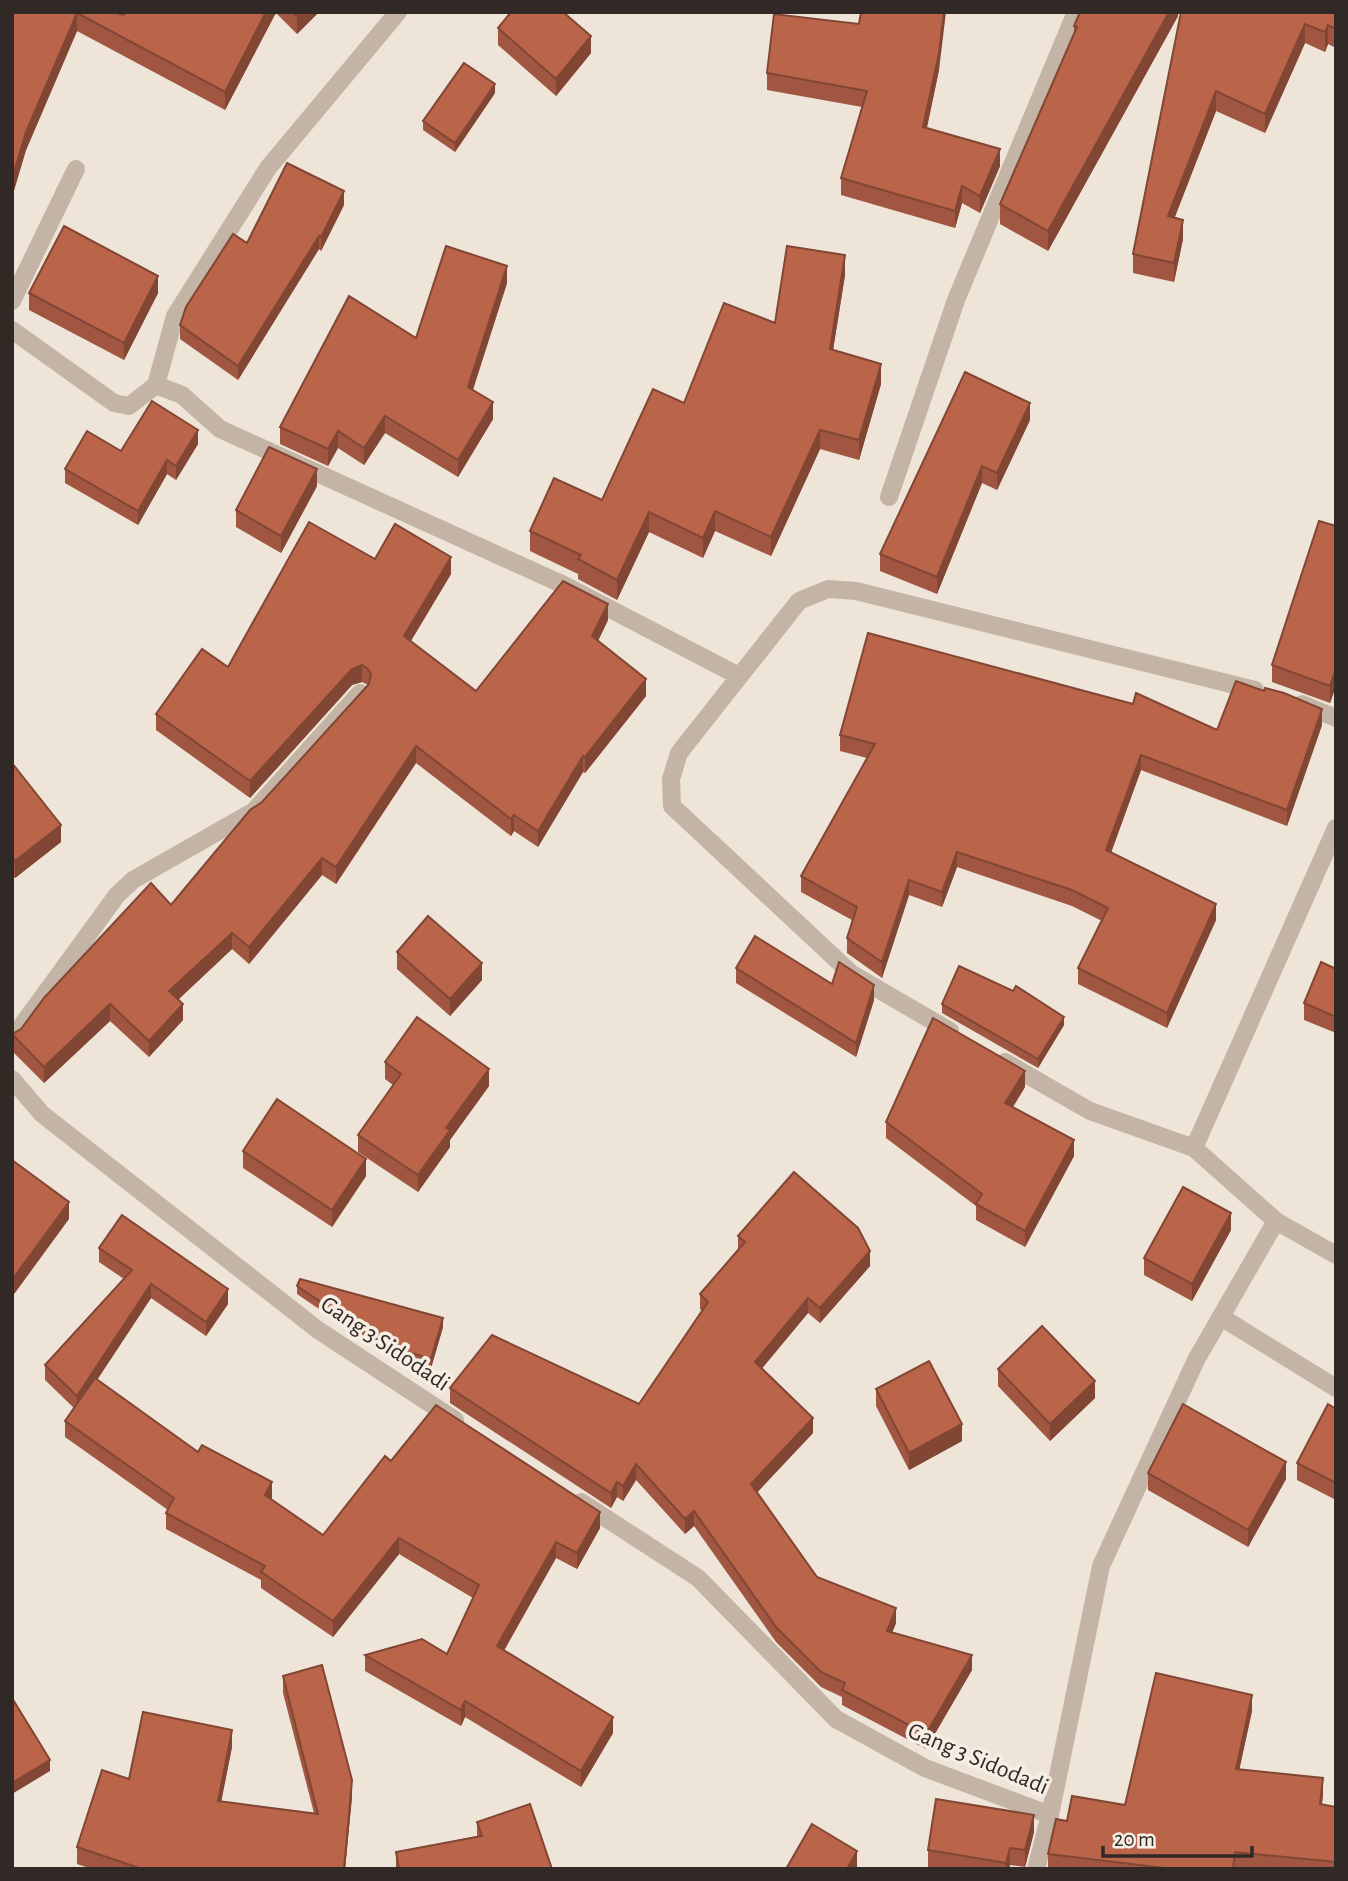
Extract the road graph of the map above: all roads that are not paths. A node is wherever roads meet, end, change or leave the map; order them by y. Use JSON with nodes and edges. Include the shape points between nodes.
{"nodes":[{"id":1,"x":398,"y":12,"type":"edge"},
{"id":2,"x":1076,"y":12,"type":"edge"},
{"id":3,"x":76,"y":169,"type":"dead end"},
{"id":4,"x":12,"y":300,"type":"edge"},
{"id":5,"x":12,"y":330,"type":"edge"},
{"id":6,"x":156,"y":385,"type":"junction"},
{"id":7,"x":889,"y":497,"type":"dead end"},
{"id":8,"x":739,"y":676,"type":"junction"},
{"id":9,"x":360,"y":692,"type":"edge"},
{"id":10,"x":1336,"y":718,"type":"edge"},
{"id":11,"x":1336,"y":828,"type":"edge"},
{"id":12,"x":12,"y":1039,"type":"edge"},
{"id":13,"x":971,"y":1042,"type":"edge"},
{"id":14,"x":995,"y":1056,"type":"edge"},
{"id":15,"x":12,"y":1079,"type":"edge"},
{"id":16,"x":1194,"y":1148,"type":"junction"},
{"id":17,"x":1276,"y":1222,"type":"junction"},
{"id":18,"x":1336,"y":1255,"type":"edge"},
{"id":19,"x":1221,"y":1317,"type":"junction"},
{"id":20,"x":1336,"y":1388,"type":"edge"},
{"id":21,"x":468,"y":1428,"type":"edge"},
{"id":22,"x":571,"y":1496,"type":"edge"},
{"id":23,"x":1050,"y":1815,"type":"junction"},
{"id":24,"x":1036,"y":1869,"type":"edge"}],
"edges":[{"from":1,"to":6,"type":"street","via":[[268,168],[175,316]]},
{"from":2,"to":7,"type":"street","via":[[956,300]]},
{"from":3,"to":4,"type":"street"},
{"from":5,"to":6,"type":"street","via":[[114,403],[129,406]]},
{"from":6,"to":8,"type":"street","via":[[181,395],[220,429],[564,585]]},
{"from":8,"to":10,"type":"street","via":[[799,601],[828,589],[856,591],[1282,696]]},
{"from":8,"to":13,"type":"street","via":[[679,753],[671,779],[673,806],[852,974]]},
{"from":9,"to":12,"type":"street","via":[[254,811],[133,880],[117,895]]},
{"from":11,"to":16,"type":"street"},
{"from":14,"to":16,"type":"street","via":[[1090,1111]]},
{"from":15,"to":21,"type":"street","name":"Gang 3 Sidodadi","via":[[43,1114],[318,1331]]},
{"from":16,"to":17,"type":"street"},
{"from":17,"to":18,"type":"street"},
{"from":17,"to":19,"type":"street"},
{"from":19,"to":20,"type":"street"},
{"from":19,"to":23,"type":"street","via":[[1196,1360],[1101,1566]]},
{"from":22,"to":23,"type":"street","name":"Gang 3 Sidodadi","via":[[698,1578],[836,1719],[925,1768]]},
{"from":23,"to":24,"type":"street","name":"Gang 3 Sidodadi"}]}
